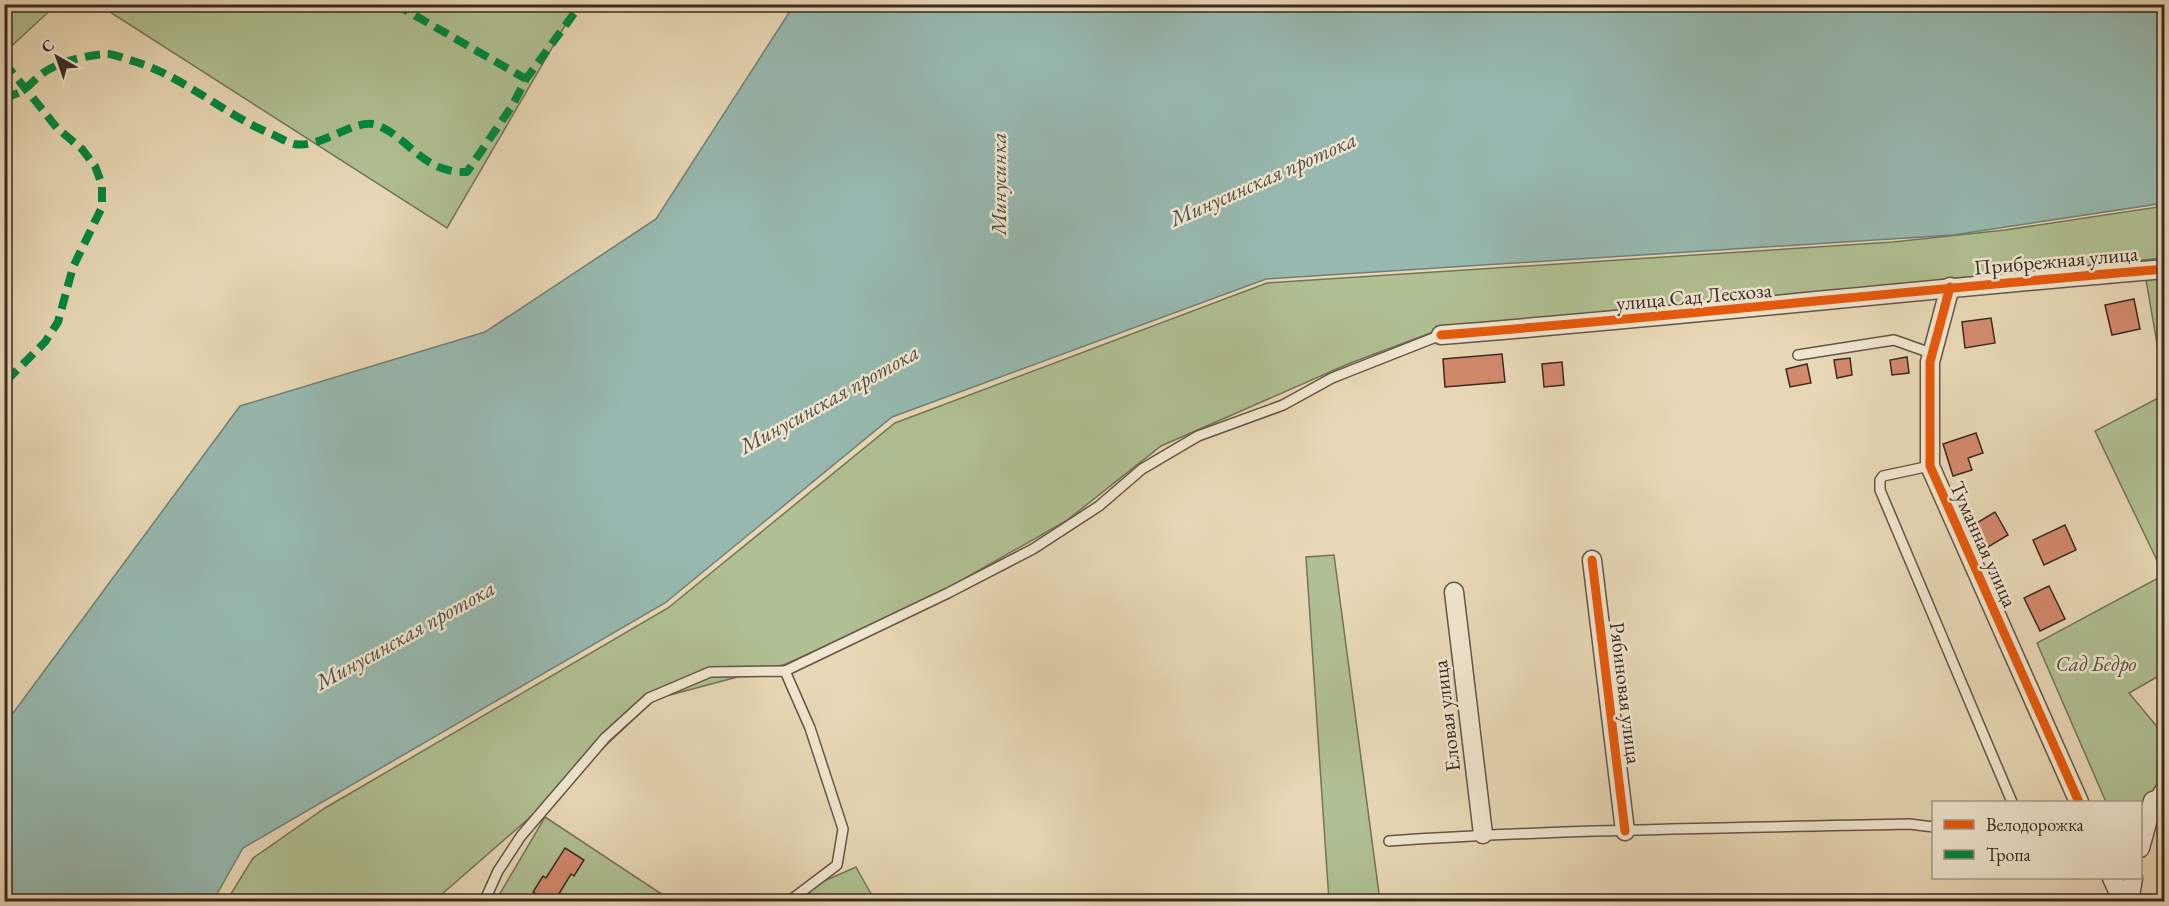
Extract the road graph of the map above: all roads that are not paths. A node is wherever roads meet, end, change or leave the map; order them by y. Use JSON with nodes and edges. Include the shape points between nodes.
{"nodes":[{"id":1,"x":2164,"y":269,"type":"edge"},
{"id":2,"x":1950,"y":287,"type":"junction"},
{"id":3,"x":1441,"y":335,"type":"joint"},
{"id":4,"x":1798,"y":355,"type":"dead end"},
{"id":5,"x":1931,"y":359,"type":"junction"},
{"id":6,"x":1930,"y":466,"type":"junction"},
{"id":7,"x":1592,"y":560,"type":"dead end"},
{"id":8,"x":1454,"y":592,"type":"dead end"},
{"id":9,"x":785,"y":671,"type":"junction"},
{"id":10,"x":2164,"y":782,"type":"edge"},
{"id":11,"x":2159,"y":799,"type":"edge"},
{"id":12,"x":2012,"y":801,"type":"edge"},
{"id":13,"x":2079,"y":801,"type":"edge"},
{"id":14,"x":1932,"y":827,"type":"edge"},
{"id":15,"x":1625,"y":831,"type":"junction"},
{"id":16,"x":1483,"y":834,"type":"junction"},
{"id":17,"x":1389,"y":841,"type":"dead end"},
{"id":18,"x":2142,"y":843,"type":"edge"},
{"id":19,"x":2112,"y":879,"type":"edge"},
{"id":20,"x":2133,"y":879,"type":"edge"},
{"id":21,"x":483,"y":902,"type":"edge"},
{"id":22,"x":788,"y":902,"type":"edge"},
{"id":23,"x":2122,"y":902,"type":"edge"},
{"id":24,"x":2129,"y":902,"type":"edge"}],
"edges":[{"from":1,"to":2,"type":"street","name":"Прибрежная улица"},
{"from":2,"to":3,"type":"street","name":"улица Сад Лесхоза","via":[[1702,314]]},
{"from":2,"to":5,"type":"street","name":"Туманная улица"},
{"from":3,"to":9,"type":"lane","via":[[1332,378],[1283,405],[1198,436],[1142,469],[1099,506],[1034,549]]},
{"from":4,"to":5,"type":"lane","via":[[1894,340],[1928,352]]},
{"from":5,"to":6,"type":"street","name":"Туманная улица"},
{"from":6,"to":12,"type":"lane","via":[[1883,476],[1880,490]]},
{"from":6,"to":13,"type":"street","name":"Туманная улица"},
{"from":7,"to":15,"type":"street","name":"Рябиновая улица"},
{"from":8,"to":16,"type":"street","name":"Еловая улица"},
{"from":9,"to":21,"type":"lane","via":[[710,672],[649,698],[605,738],[520,836]]},
{"from":9,"to":22,"type":"lane","via":[[810,728],[843,829],[837,865]]},
{"from":10,"to":11,"type":"lane"},
{"from":11,"to":18,"type":"street"},
{"from":14,"to":15,"type":"lane","via":[[1909,824]]},
{"from":15,"to":16,"type":"lane"},
{"from":16,"to":17,"type":"lane"},
{"from":19,"to":23,"type":"street"},
{"from":20,"to":24,"type":"street"}]}
